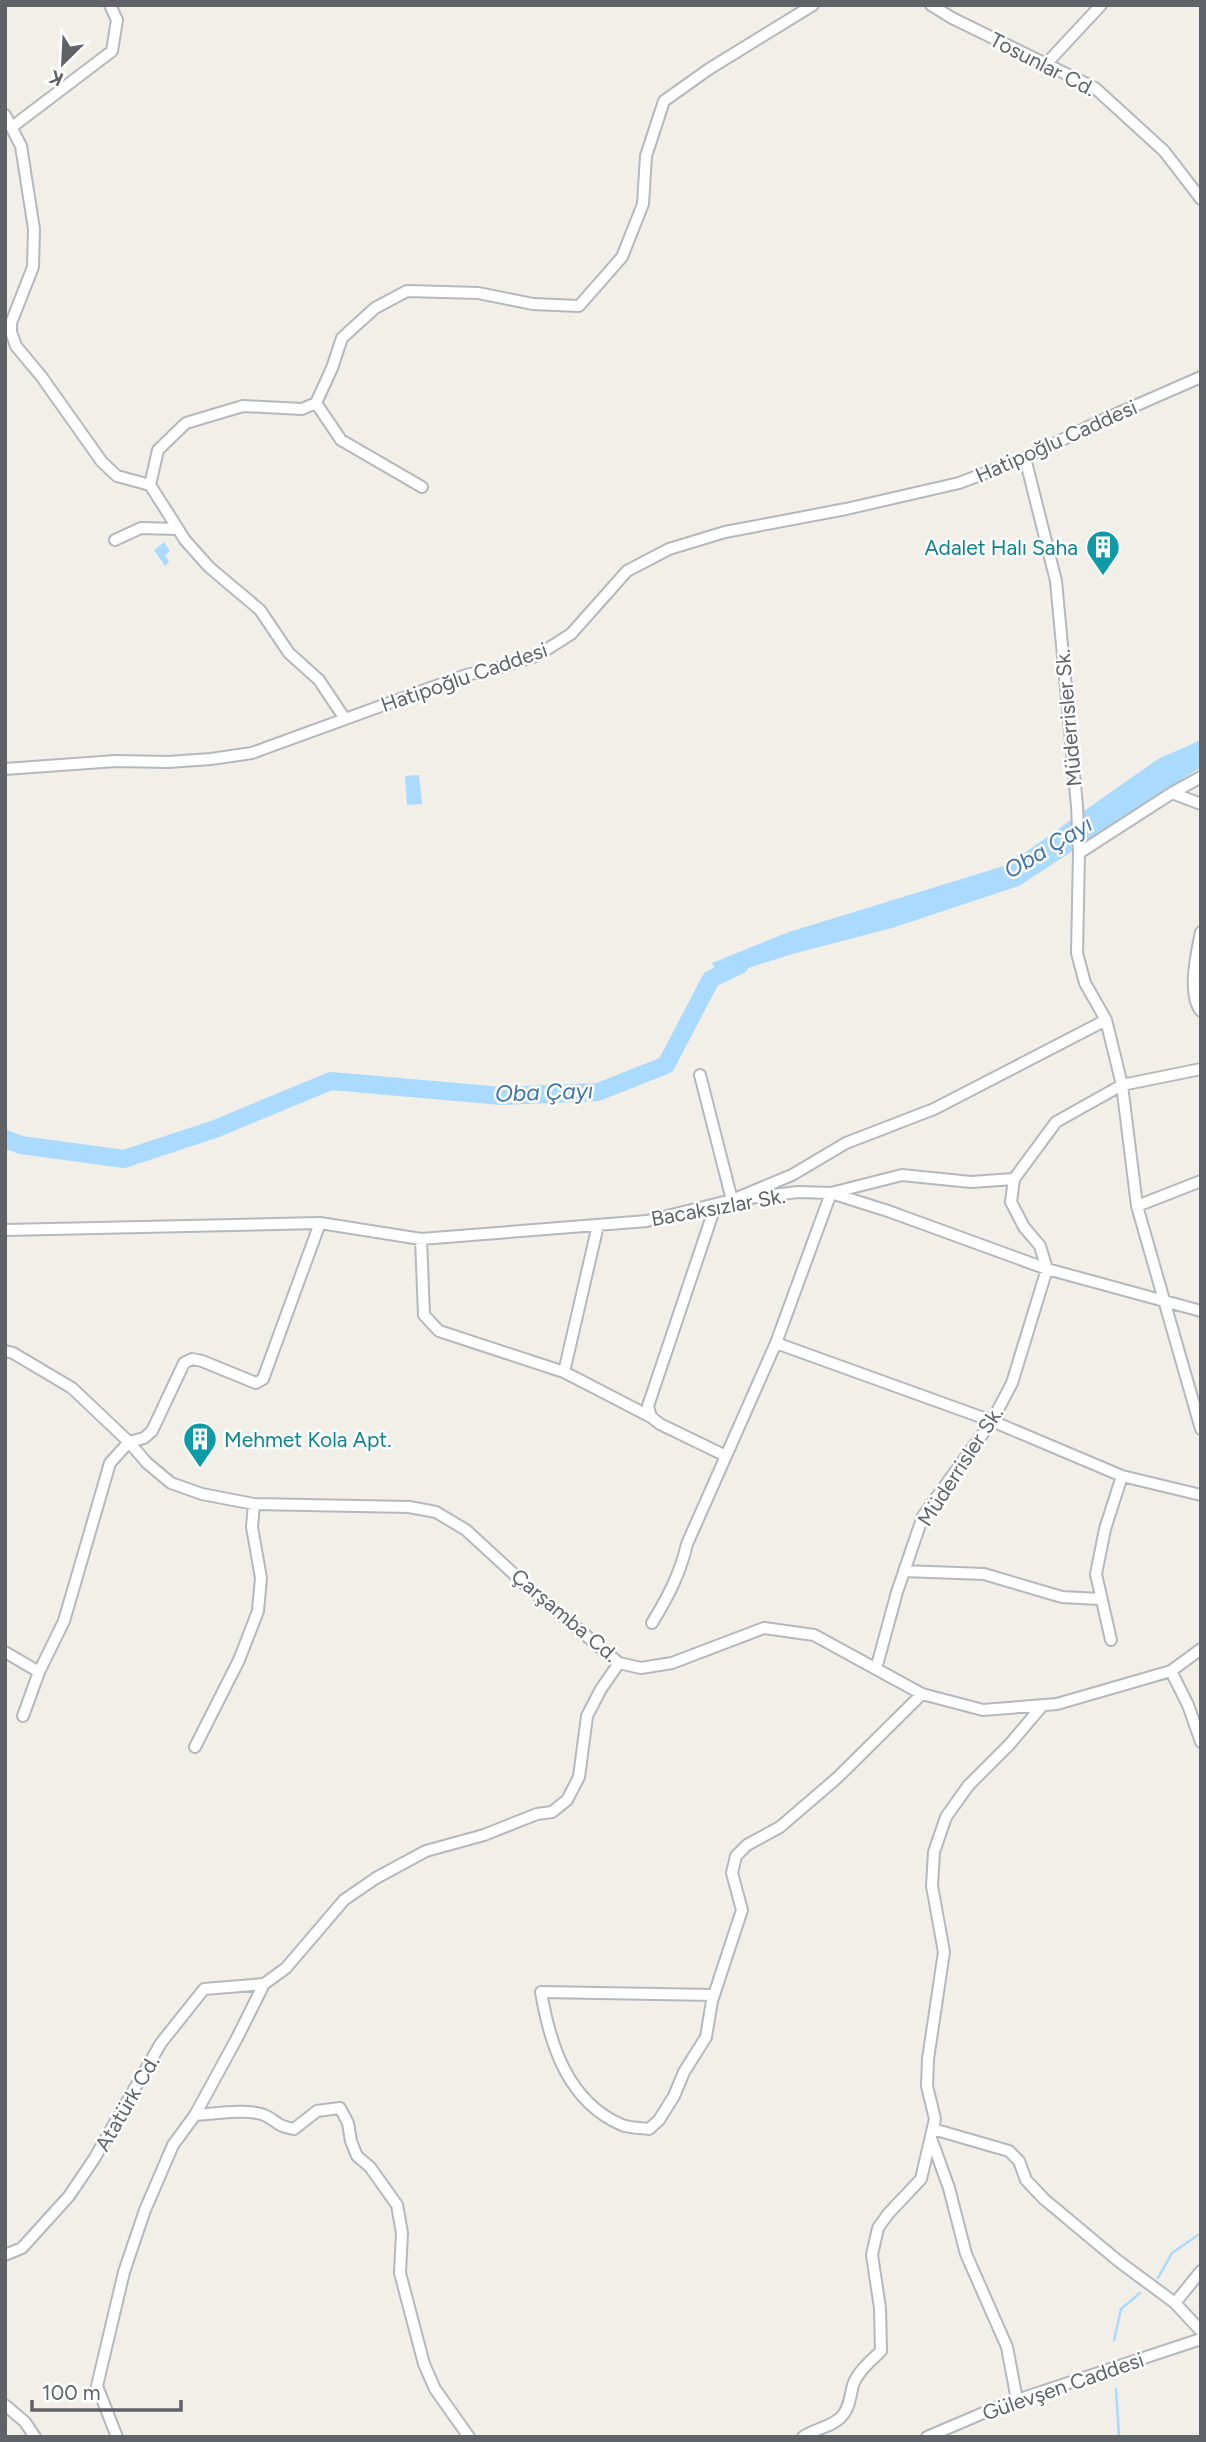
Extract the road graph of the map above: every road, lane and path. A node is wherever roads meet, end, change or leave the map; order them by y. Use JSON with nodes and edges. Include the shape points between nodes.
{"nodes":[{"id":1,"x":110,"y":5,"type":"edge"},
{"id":2,"x":813,"y":5,"type":"edge"},
{"id":3,"x":931,"y":5,"type":"edge"},
{"id":4,"x":1101,"y":5,"type":"edge"},
{"id":5,"x":1046,"y":64,"type":"junction"},
{"id":6,"x":5,"y":115,"type":"edge"},
{"id":7,"x":12,"y":127,"type":"junction"},
{"id":8,"x":1201,"y":199,"type":"edge"},
{"id":9,"x":1201,"y":377,"type":"edge"},
{"id":10,"x":316,"y":403,"type":"junction"},
{"id":11,"x":1025,"y":458,"type":"junction"},
{"id":12,"x":150,"y":485,"type":"junction"},
{"id":13,"x":422,"y":487,"type":"dead end"},
{"id":14,"x":177,"y":529,"type":"junction"},
{"id":15,"x":115,"y":540,"type":"dead end"},
{"id":16,"x":345,"y":719,"type":"junction"},
{"id":17,"x":5,"y":769,"type":"edge"},
{"id":18,"x":1201,"y":777,"type":"edge"},
{"id":19,"x":1172,"y":793,"type":"junction"},
{"id":20,"x":1201,"y":804,"type":"edge"},
{"id":21,"x":1079,"y":853,"type":"junction"},
{"id":22,"x":1201,"y":932,"type":"edge"},
{"id":23,"x":1201,"y":1011,"type":"edge"},
{"id":24,"x":1106,"y":1020,"type":"junction"},
{"id":25,"x":1201,"y":1069,"type":"edge"},
{"id":26,"x":700,"y":1075,"type":"dead end"},
{"id":27,"x":1122,"y":1085,"type":"junction"},
{"id":28,"x":1014,"y":1180,"type":"junction"},
{"id":29,"x":1201,"y":1181,"type":"edge"},
{"id":30,"x":831,"y":1193,"type":"junction"},
{"id":31,"x":732,"y":1200,"type":"junction"},
{"id":32,"x":716,"y":1204,"type":"junction"},
{"id":33,"x":1137,"y":1206,"type":"junction"},
{"id":34,"x":320,"y":1223,"type":"junction"},
{"id":35,"x":598,"y":1225,"type":"junction"},
{"id":36,"x":5,"y":1230,"type":"edge"},
{"id":37,"x":421,"y":1239,"type":"junction"},
{"id":38,"x":1047,"y":1269,"type":"junction"},
{"id":39,"x":1164,"y":1301,"type":"junction"},
{"id":40,"x":1201,"y":1311,"type":"edge"},
{"id":41,"x":776,"y":1343,"type":"junction"},
{"id":42,"x":5,"y":1351,"type":"edge"},
{"id":43,"x":564,"y":1372,"type":"junction"},
{"id":44,"x":651,"y":1417,"type":"junction"},
{"id":45,"x":992,"y":1421,"type":"junction"},
{"id":46,"x":1201,"y":1429,"type":"edge"},
{"id":47,"x":129,"y":1442,"type":"junction"},
{"id":48,"x":726,"y":1456,"type":"junction"},
{"id":49,"x":1122,"y":1476,"type":"junction"},
{"id":50,"x":1201,"y":1495,"type":"edge"},
{"id":51,"x":254,"y":1504,"type":"junction"},
{"id":52,"x":904,"y":1571,"type":"junction"},
{"id":53,"x":1100,"y":1599,"type":"junction"},
{"id":54,"x":652,"y":1623,"type":"dead end"},
{"id":55,"x":1111,"y":1640,"type":"dead end"},
{"id":56,"x":1201,"y":1649,"type":"edge"},
{"id":57,"x":5,"y":1652,"type":"edge"},
{"id":58,"x":620,"y":1663,"type":"junction"},
{"id":59,"x":876,"y":1669,"type":"junction"},
{"id":60,"x":1171,"y":1671,"type":"junction"},
{"id":61,"x":39,"y":1672,"type":"junction"},
{"id":62,"x":922,"y":1694,"type":"junction"},
{"id":63,"x":1043,"y":1705,"type":"junction"},
{"id":64,"x":23,"y":1716,"type":"dead end"},
{"id":65,"x":1201,"y":1742,"type":"edge"},
{"id":66,"x":195,"y":1747,"type":"dead end"},
{"id":67,"x":264,"y":1984,"type":"junction"},
{"id":68,"x":714,"y":1995,"type":"junction"},
{"id":69,"x":195,"y":2115,"type":"junction"},
{"id":70,"x":932,"y":2134,"type":"junction"},
{"id":71,"x":5,"y":2255,"type":"edge"},
{"id":72,"x":1201,"y":2272,"type":"edge"},
{"id":73,"x":1175,"y":2303,"type":"junction"},
{"id":74,"x":1201,"y":2332,"type":"edge"},
{"id":75,"x":1201,"y":2339,"type":"edge"},
{"id":76,"x":1017,"y":2400,"type":"junction"},
{"id":77,"x":5,"y":2405,"type":"edge"},
{"id":78,"x":953,"y":2425,"type":"junction"},
{"id":79,"x":36,"y":2437,"type":"edge"},
{"id":80,"x":117,"y":2437,"type":"edge"},
{"id":81,"x":469,"y":2437,"type":"edge"},
{"id":82,"x":803,"y":2437,"type":"edge"},
{"id":83,"x":927,"y":2437,"type":"edge"},
{"id":84,"x":956,"y":2437,"type":"edge"}],
"edges":[{"from":1,"to":7,"type":"street","via":[[117,20],[112,51]]},
{"from":2,"to":10,"type":"street","via":[[664,101],[646,156],[643,204],[622,257],[579,306],[533,304],[478,293],[407,291],[375,308],[342,338]]},
{"from":3,"to":5,"type":"street","name":"Tosunlar Cd."},
{"from":4,"to":5,"type":"street"},
{"from":5,"to":8,"type":"street","name":"Tosunlar Cd.","via":[[1095,88],[1164,151]]},
{"from":6,"to":7,"type":"street"},
{"from":7,"to":12,"type":"street","via":[[21,146],[34,229],[33,267],[11,323],[16,346],[102,461],[117,476]]},
{"from":9,"to":11,"type":"street","name":"Hatipoğlu Caddesi"},
{"from":10,"to":12,"type":"street","via":[[302,409],[243,406],[186,423],[158,450]]},
{"from":10,"to":13,"type":"street","via":[[341,440]]},
{"from":11,"to":16,"type":"street","name":"Hatipoğlu Caddesi","via":[[959,483],[724,532],[669,549],[628,572],[572,634],[538,655],[466,674]]},
{"from":11,"to":21,"type":"street","name":"Müderrisler Sk.","via":[[1056,581]]},
{"from":12,"to":14,"type":"street"},
{"from":14,"to":15,"type":"street","via":[[141,528]]},
{"from":14,"to":16,"type":"street","via":[[209,567],[260,610],[289,653],[318,680]]},
{"from":16,"to":17,"type":"street","name":"Hatipoğlu Caddesi","via":[[252,753],[168,762]]},
{"from":18,"to":19,"type":"street"},
{"from":19,"to":20,"type":"street"},
{"from":19,"to":21,"type":"street"},
{"from":21,"to":24,"type":"street","name":"Müderrisler Sk.","via":[[1077,953],[1085,983]]},
{"from":22,"to":23,"type":"street","via":[[1193,986]]},
{"from":24,"to":27,"type":"street","name":"Müderrisler Sk."},
{"from":24,"to":31,"type":"street","via":[[934,1109],[846,1143],[792,1175]]},
{"from":25,"to":27,"type":"street"},
{"from":26,"to":31,"type":"street"},
{"from":27,"to":28,"type":"street","via":[[1056,1122]]},
{"from":27,"to":33,"type":"street","name":"Müderrisler Sk."},
{"from":28,"to":30,"type":"street","name":"Bacaksızlar Sk.","via":[[971,1182],[902,1175]]},
{"from":28,"to":38,"type":"street","via":[[1011,1202],[1040,1246]]},
{"from":29,"to":33,"type":"street"},
{"from":30,"to":31,"type":"street","name":"Bacaksızlar Sk."},
{"from":30,"to":38,"type":"street"},
{"from":30,"to":41,"type":"street"},
{"from":31,"to":32,"type":"street","name":"Bacaksızlar Sk."},
{"from":32,"to":35,"type":"street","name":"Bacaksızlar Sk."},
{"from":32,"to":44,"type":"street","via":[[648,1406]]},
{"from":33,"to":39,"type":"street","name":"Müderrisler Sk."},
{"from":34,"to":36,"type":"street","name":"Bacaksızlar Sk."},
{"from":34,"to":37,"type":"street","name":"Bacaksızlar Sk."},
{"from":34,"to":47,"type":"street","via":[[262,1379],[256,1383],[192,1359],[184,1363],[152,1430]]},
{"from":35,"to":37,"type":"street","name":"Bacaksızlar Sk."},
{"from":35,"to":43,"type":"street"},
{"from":37,"to":43,"type":"street","via":[[424,1315],[430,1324],[439,1331]]},
{"from":38,"to":39,"type":"street"},
{"from":38,"to":45,"type":"street","name":"Müderrisler Sk.","via":[[1012,1384]]},
{"from":39,"to":40,"type":"street"},
{"from":39,"to":46,"type":"street","name":"Müderrisler Sk."},
{"from":41,"to":45,"type":"street"},
{"from":41,"to":48,"type":"street"},
{"from":42,"to":47,"type":"street","name":"Çarşamba Cd.","via":[[72,1388]]},
{"from":43,"to":44,"type":"street"},
{"from":44,"to":48,"type":"street"},
{"from":45,"to":49,"type":"street"},
{"from":45,"to":52,"type":"street","name":"Müderrisler Sk.","via":[[923,1516]]},
{"from":47,"to":51,"type":"street","name":"Çarşamba Cd.","via":[[147,1464],[172,1483]]},
{"from":47,"to":61,"type":"street","via":[[110,1463],[64,1621]]},
{"from":48,"to":54,"type":"street","via":[[687,1544],[682,1567]]},
{"from":49,"to":50,"type":"street"},
{"from":49,"to":53,"type":"street","via":[[1096,1574]]},
{"from":51,"to":58,"type":"street","name":"Çarşamba Cd.","via":[[409,1507],[436,1512],[466,1530]]},
{"from":51,"to":66,"type":"street","via":[[252,1527],[261,1578],[258,1611],[240,1660]]},
{"from":52,"to":53,"type":"street","via":[[984,1574],[1062,1597]]},
{"from":52,"to":59,"type":"street","name":"Müderrisler Sk."},
{"from":53,"to":55,"type":"street"},
{"from":56,"to":60,"type":"street","name":"Çarşamba Cd."},
{"from":57,"to":61,"type":"street"},
{"from":58,"to":59,"type":"street","name":"Çarşamba Cd.","via":[[641,1668],[672,1663],[764,1628],[814,1635]]},
{"from":58,"to":67,"type":"street","via":[[587,1716],[579,1777],[566,1800],[552,1812],[426,1852],[376,1878],[344,1900],[286,1968]]},
{"from":59,"to":62,"type":"street","name":"Çarşamba Cd."},
{"from":60,"to":63,"type":"street","name":"Çarşamba Cd."},
{"from":60,"to":65,"type":"street"},
{"from":61,"to":64,"type":"street"},
{"from":62,"to":63,"type":"street","name":"Çarşamba Cd.","via":[[983,1710]]},
{"from":62,"to":68,"type":"street","via":[[780,1827],[736,1856],[732,1873],[742,1910]]},
{"from":63,"to":70,"type":"street","via":[[968,1786],[946,1817],[934,1852],[932,1886],[944,1952],[928,2059],[927,2085],[935,2119]]},
{"from":67,"to":69,"type":"street"},
{"from":67,"to":71,"type":"street","name":"Atatürk Cd.","via":[[204,1989],[161,2043],[69,2196],[22,2248]]},
{"from":68,"to":68,"type":"street","via":[[706,2037],[674,2096],[649,2129],[624,2126],[579,2094],[565,2075],[541,1992]]},
{"from":69,"to":80,"type":"street","via":[[173,2145],[124,2272],[97,2386]]},
{"from":69,"to":81,"type":"street","via":[[264,2115],[280,2127],[294,2129],[317,2111],[340,2108],[357,2156],[397,2205],[402,2233],[400,2273],[424,2364],[435,2389]]},
{"from":70,"to":73,"type":"street","via":[[1009,2151],[1044,2199]]},
{"from":70,"to":76,"type":"street","via":[[966,2254],[1007,2347]]},
{"from":70,"to":82,"type":"street","via":[[921,2179],[878,2228],[873,2255],[881,2351],[862,2370],[841,2419]]},
{"from":72,"to":73,"type":"street"},
{"from":73,"to":74,"type":"street"},
{"from":75,"to":76,"type":"street","name":"Gülevşen Caddesi"},
{"from":76,"to":78,"type":"street","name":"Gülevşen Caddesi"},
{"from":77,"to":79,"type":"street"},
{"from":78,"to":83,"type":"street","name":"Gülevşen Caddesi"},
{"from":78,"to":84,"type":"street"}]}
